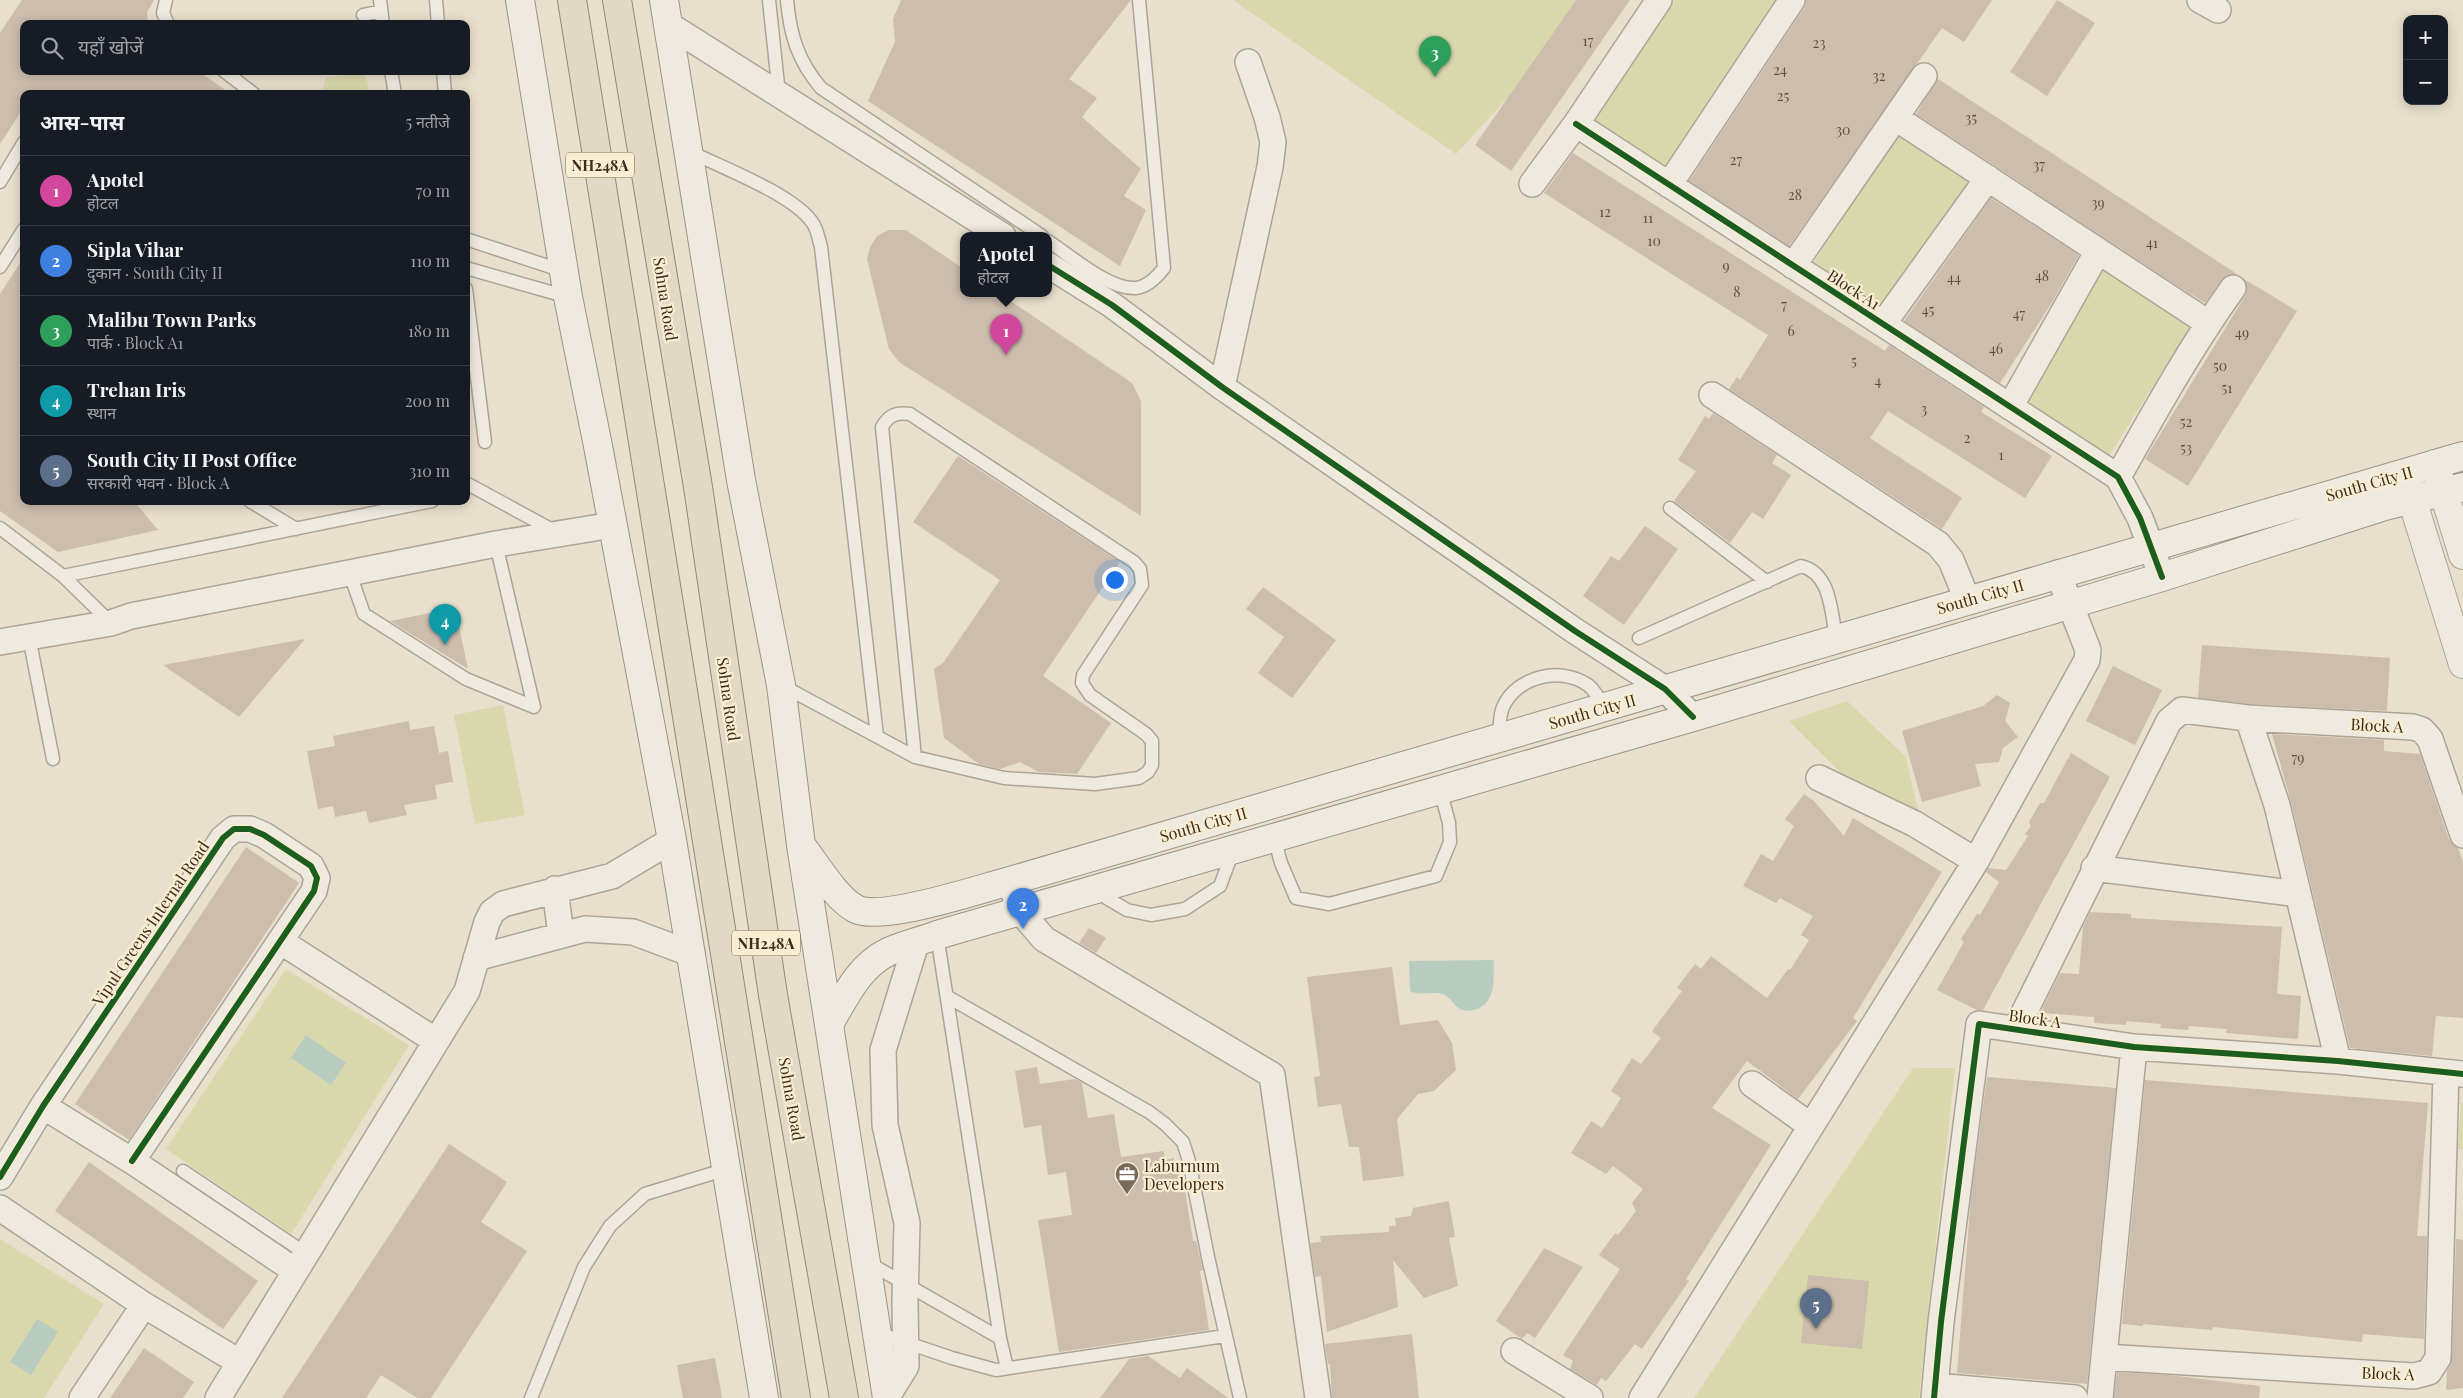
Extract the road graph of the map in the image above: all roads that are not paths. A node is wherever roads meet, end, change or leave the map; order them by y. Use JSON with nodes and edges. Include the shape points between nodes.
{"nodes":[{"id":1,"x":166,"y":0,"type":"edge"},
{"id":2,"x":436,"y":0,"type":"edge"},
{"id":3,"x":520,"y":0,"type":"edge"},
{"id":4,"x":572,"y":0,"type":"edge"},
{"id":5,"x":617,"y":0,"type":"edge"},
{"id":6,"x":769,"y":0,"type":"edge"},
{"id":7,"x":787,"y":0,"type":"edge"},
{"id":8,"x":1139,"y":0,"type":"edge"},
{"id":9,"x":1659,"y":0,"type":"edge"},
{"id":10,"x":1792,"y":0,"type":"edge"},
{"id":11,"x":381,"y":12,"type":"edge"},
{"id":12,"x":666,"y":13,"type":"edge"},
{"id":13,"x":363,"y":14,"type":"dead end"},
{"id":14,"x":166,"y":20,"type":"edge"},
{"id":15,"x":438,"y":20,"type":"edge"},
{"id":16,"x":1248,"y":62,"type":"dead end"},
{"id":17,"x":229,"y":75,"type":"edge"},
{"id":18,"x":392,"y":75,"type":"edge"},
{"id":19,"x":443,"y":75,"type":"edge"},
{"id":20,"x":1924,"y":76,"type":"dead end"},
{"id":21,"x":249,"y":90,"type":"edge"},
{"id":22,"x":393,"y":90,"type":"edge"},
{"id":23,"x":444,"y":90,"type":"edge"},
{"id":24,"x":779,"y":95,"type":"junction"},
{"id":25,"x":1896,"y":118,"type":"junction"},
{"id":26,"x":1576,"y":124,"type":"junction"},
{"id":27,"x":20,"y":149,"type":"edge"},
{"id":28,"x":689,"y":151,"type":"junction"},
{"id":29,"x":1988,"y":178,"type":"junction"},
{"id":30,"x":0,"y":182,"type":"edge"},
{"id":31,"x":1532,"y":184,"type":"dead end"},
{"id":32,"x":1669,"y":185,"type":"junction"},
{"id":33,"x":997,"y":232,"type":"edge"},
{"id":34,"x":1036,"y":232,"type":"edge"},
{"id":35,"x":20,"y":235,"type":"edge"},
{"id":36,"x":470,"y":241,"type":"edge"},
{"id":37,"x":1052,"y":244,"type":"edge"},
{"id":38,"x":2098,"y":251,"type":"junction"},
{"id":39,"x":1794,"y":266,"type":"junction"},
{"id":40,"x":0,"y":267,"type":"edge"},
{"id":41,"x":1052,"y":268,"type":"edge"},
{"id":42,"x":470,"y":269,"type":"edge"},
{"id":43,"x":565,"y":284,"type":"junction"},
{"id":44,"x":2233,"y":288,"type":"dead end"},
{"id":45,"x":470,"y":321,"type":"edge"},
{"id":46,"x":2208,"y":323,"type":"junction"},
{"id":47,"x":1883,"y":324,"type":"junction"},
{"id":48,"x":1222,"y":387,"type":"junction"},
{"id":49,"x":1712,"y":395,"type":"dead end"},
{"id":50,"x":2010,"y":407,"type":"junction"},
{"id":51,"x":485,"y":442,"type":"dead end"},
{"id":52,"x":2463,"y":456,"type":"edge"},
{"id":53,"x":2435,"y":464,"type":"junction"},
{"id":54,"x":2404,"y":473,"type":"junction"},
{"id":55,"x":2118,"y":477,"type":"junction"},
{"id":56,"x":470,"y":485,"type":"edge"},
{"id":57,"x":2454,"y":490,"type":"edge"},
{"id":58,"x":480,"y":491,"type":"junction"},
{"id":59,"x":470,"y":493,"type":"edge"},
{"id":60,"x":2413,"y":500,"type":"junction"},
{"id":61,"x":257,"y":505,"type":"edge"},
{"id":62,"x":413,"y":505,"type":"edge"},
{"id":63,"x":1670,"y":508,"type":"dead end"},
{"id":64,"x":613,"y":525,"type":"junction"},
{"id":65,"x":0,"y":528,"type":"edge"},
{"id":66,"x":296,"y":529,"type":"junction"},
{"id":67,"x":558,"y":533,"type":"junction"},
{"id":68,"x":496,"y":544,"type":"junction"},
{"id":69,"x":2152,"y":546,"type":"junction"},
{"id":70,"x":2463,"y":555,"type":"edge"},
{"id":71,"x":2058,"y":573,"type":"junction"},
{"id":72,"x":350,"y":574,"type":"junction"},
{"id":73,"x":64,"y":576,"type":"junction"},
{"id":74,"x":2162,"y":577,"type":"junction"},
{"id":75,"x":1767,"y":582,"type":"junction"},
{"id":76,"x":1967,"y":599,"type":"junction"},
{"id":77,"x":2070,"y":605,"type":"junction"},
{"id":78,"x":110,"y":623,"type":"junction"},
{"id":79,"x":29,"y":637,"type":"junction"},
{"id":80,"x":1836,"y":637,"type":"junction"},
{"id":81,"x":1639,"y":638,"type":"dead end"},
{"id":82,"x":0,"y":642,"type":"edge"},
{"id":83,"x":2463,"y":664,"type":"edge"},
{"id":84,"x":781,"y":685,"type":"junction"},
{"id":85,"x":1665,"y":689,"type":"junction"},
{"id":86,"x":1603,"y":707,"type":"junction"},
{"id":87,"x":1693,"y":717,"type":"junction"},
{"id":88,"x":2248,"y":718,"type":"junction"},
{"id":89,"x":877,"y":736,"type":"junction"},
{"id":90,"x":1499,"y":738,"type":"junction"},
{"id":91,"x":915,"y":756,"type":"junction"},
{"id":92,"x":53,"y":759,"type":"dead end"},
{"id":93,"x":1819,"y":778,"type":"dead end"},
{"id":94,"x":1440,"y":789,"type":"junction"},
{"id":95,"x":2463,"y":834,"type":"edge"},
{"id":96,"x":1274,"y":837,"type":"junction"},
{"id":97,"x":672,"y":840,"type":"junction"},
{"id":98,"x":801,"y":845,"type":"junction"},
{"id":99,"x":1234,"y":849,"type":"junction"},
{"id":100,"x":1976,"y":861,"type":"junction"},
{"id":101,"x":2094,"y":868,"type":"junction"},
{"id":102,"x":1010,"y":881,"type":"junction"},
{"id":103,"x":555,"y":889,"type":"junction"},
{"id":104,"x":1092,"y":890,"type":"junction"},
{"id":105,"x":2298,"y":894,"type":"junction"},
{"id":106,"x":1020,"y":910,"type":"junction"},
{"id":107,"x":561,"y":935,"type":"junction"},
{"id":108,"x":926,"y":939,"type":"junction"},
{"id":109,"x":280,"y":940,"type":"junction"},
{"id":110,"x":692,"y":954,"type":"junction"},
{"id":111,"x":476,"y":958,"type":"junction"},
{"id":112,"x":948,"y":997,"type":"junction"},
{"id":113,"x":829,"y":1024,"type":"junction"},
{"id":114,"x":2016,"y":1029,"type":"junction"},
{"id":115,"x":436,"y":1041,"type":"junction"},
{"id":116,"x":2134,"y":1047,"type":"junction"},
{"id":117,"x":2338,"y":1061,"type":"junction"},
{"id":118,"x":2455,"y":1074,"type":"edge"},
{"id":119,"x":1752,"y":1084,"type":"dead end"},
{"id":120,"x":44,"y":1106,"type":"junction"},
{"id":121,"x":1811,"y":1126,"type":"junction"},
{"id":122,"x":132,"y":1161,"type":"junction"},
{"id":123,"x":728,"y":1170,"type":"junction"},
{"id":124,"x":184,"y":1171,"type":"dead end"},
{"id":125,"x":0,"y":1178,"type":"edge"},
{"id":126,"x":0,"y":1208,"type":"edge"},
{"id":127,"x":300,"y":1261,"type":"junction"},
{"id":128,"x":867,"y":1262,"type":"junction"},
{"id":129,"x":905,"y":1284,"type":"junction"},
{"id":130,"x":144,"y":1305,"type":"junction"},
{"id":131,"x":876,"y":1332,"type":"junction"},
{"id":132,"x":1226,"y":1336,"type":"junction"},
{"id":133,"x":1000,"y":1338,"type":"junction"},
{"id":134,"x":906,"y":1342,"type":"junction"},
{"id":135,"x":1514,"y":1352,"type":"dead end"},
{"id":136,"x":2104,"y":1357,"type":"junction"},
{"id":137,"x":239,"y":1362,"type":"junction"},
{"id":138,"x":1007,"y":1368,"type":"junction"},
{"id":139,"x":1934,"y":1392,"type":"edge"},
{"id":140,"x":887,"y":1397,"type":"edge"},
{"id":141,"x":82,"y":1398,"type":"edge"},
{"id":142,"x":218,"y":1398,"type":"edge"},
{"id":143,"x":531,"y":1398,"type":"edge"},
{"id":144,"x":764,"y":1398,"type":"edge"},
{"id":145,"x":796,"y":1398,"type":"edge"},
{"id":146,"x":844,"y":1398,"type":"edge"},
{"id":147,"x":1240,"y":1398,"type":"edge"},
{"id":148,"x":1318,"y":1398,"type":"edge"},
{"id":149,"x":1590,"y":1398,"type":"edge"},
{"id":150,"x":1642,"y":1398,"type":"edge"},
{"id":151,"x":2075,"y":1398,"type":"edge"},
{"id":152,"x":2100,"y":1398,"type":"edge"}],
"edges":[{"from":1,"to":14,"type":"lane","via":[[163,13]]},
{"from":2,"to":15,"type":"lane"},
{"from":3,"to":43,"type":"main road"},
{"from":4,"to":145,"type":"highway","number":"NH248A"},
{"from":5,"to":146,"type":"highway","name":"Sohna Road","number":"NH248A","via":[[698,487],[773,996]]},
{"from":6,"to":24,"type":"lane"},
{"from":7,"to":34,"type":"lane","via":[[798,53],[821,88]]},
{"from":8,"to":37,"type":"lane","via":[[1164,268],[1156,278],[1138,288],[1116,286]]},
{"from":9,"to":26,"type":"street"},
{"from":10,"to":32,"type":"street"},
{"from":11,"to":13,"type":"lane"},
{"from":12,"to":24,"type":"street"},
{"from":12,"to":28,"type":"main road"},
{"from":16,"to":48,"type":"street","via":[[1273,142]]},
{"from":17,"to":21,"type":"lane"},
{"from":18,"to":22,"type":"lane"},
{"from":19,"to":23,"type":"lane"},
{"from":20,"to":25,"type":"street"},
{"from":24,"to":33,"type":"street"},
{"from":25,"to":29,"type":"street"},
{"from":25,"to":39,"type":"street"},
{"from":26,"to":31,"type":"street"},
{"from":26,"to":32,"type":"street","name":"Block A1"},
{"from":27,"to":30,"type":"lane"},
{"from":28,"to":84,"type":"main road","via":[[742,480]]},
{"from":28,"to":89,"type":"lane","via":[[772,192],[801,210],[814,223],[821,247]]},
{"from":29,"to":38,"type":"street"},
{"from":29,"to":47,"type":"street"},
{"from":32,"to":39,"type":"street","name":"Block A1"},
{"from":35,"to":40,"type":"lane"},
{"from":36,"to":43,"type":"lane"},
{"from":38,"to":46,"type":"street"},
{"from":38,"to":50,"type":"street"},
{"from":39,"to":47,"type":"street","name":"Block A1"},
{"from":41,"to":48,"type":"street","via":[[1112,305]]},
{"from":42,"to":43,"type":"lane"},
{"from":43,"to":64,"type":"main road"},
{"from":44,"to":46,"type":"street"},
{"from":45,"to":51,"type":"lane"},
{"from":46,"to":55,"type":"street"},
{"from":47,"to":50,"type":"street","name":"Block A1"},
{"from":48,"to":85,"type":"street","via":[[1575,631]]},
{"from":49,"to":76,"type":"street","via":[[1938,544],[1951,560]]},
{"from":50,"to":55,"type":"street","name":"Block A1"},
{"from":52,"to":53,"type":"main road","name":"South City II"},
{"from":53,"to":54,"type":"main road","name":"South City II"},
{"from":53,"to":57,"type":"main road"},
{"from":54,"to":60,"type":"main road"},
{"from":54,"to":69,"type":"main road","name":"South City II"},
{"from":55,"to":69,"type":"street"},
{"from":56,"to":58,"type":"lane"},
{"from":57,"to":60,"type":"main road","name":"South City II"},
{"from":57,"to":70,"type":"main road"},
{"from":58,"to":59,"type":"lane"},
{"from":58,"to":67,"type":"lane"},
{"from":60,"to":74,"type":"main road","name":"South City II"},
{"from":60,"to":83,"type":"main road"},
{"from":61,"to":66,"type":"lane"},
{"from":62,"to":66,"type":"lane"},
{"from":63,"to":75,"type":"lane"},
{"from":64,"to":67,"type":"street"},
{"from":64,"to":97,"type":"main road"},
{"from":65,"to":73,"type":"lane"},
{"from":66,"to":73,"type":"lane"},
{"from":67,"to":68,"type":"street"},
{"from":68,"to":72,"type":"street"},
{"from":68,"to":72,"type":"lane","via":[[534,707],[466,678],[364,614]]},
{"from":69,"to":71,"type":"main road","name":"South City II"},
{"from":69,"to":74,"type":"street"},
{"from":71,"to":76,"type":"main road","name":"South City II"},
{"from":71,"to":77,"type":"street"},
{"from":72,"to":78,"type":"street","via":[[131,616]]},
{"from":73,"to":78,"type":"lane"},
{"from":74,"to":77,"type":"main road","name":"South City II"},
{"from":75,"to":80,"type":"lane","via":[[1801,566],[1818,574],[1824,582]]},
{"from":75,"to":81,"type":"lane"},
{"from":76,"to":80,"type":"main road","name":"South City II"},
{"from":77,"to":87,"type":"main road","name":"South City II"},
{"from":77,"to":100,"type":"street","via":[[2088,650],[2087,660]]},
{"from":78,"to":79,"type":"street"},
{"from":79,"to":82,"type":"street"},
{"from":79,"to":92,"type":"lane"},
{"from":80,"to":85,"type":"main road","name":"South City II"},
{"from":84,"to":89,"type":"lane"},
{"from":84,"to":98,"type":"main road"},
{"from":85,"to":86,"type":"main road","name":"South City II"},
{"from":85,"to":87,"type":"street"},
{"from":86,"to":90,"type":"main road","name":"South City II"},
{"from":86,"to":90,"type":"lane","via":[[1587,684],[1572,677],[1560,674],[1526,682],[1503,707]]},
{"from":87,"to":94,"type":"main road","name":"South City II"},
{"from":88,"to":95,"type":"street","name":"Block A","via":[[2422,730],[2433,745]]},
{"from":88,"to":101,"type":"street","name":"Block A","via":[[2187,709],[2176,713],[2168,721]]},
{"from":88,"to":105,"type":"street","via":[[2277,805]]},
{"from":89,"to":91,"type":"lane"},
{"from":90,"to":102,"type":"main road","name":"South City II"},
{"from":91,"to":91,"type":"lane","via":[[1004,778],[1096,784],[1139,778],[1148,772],[1153,754],[1152,742],[1146,734],[1090,695],[1082,683],[1142,585],[1140,569],[910,414],[899,413],[887,418],[882,427]]},
{"from":93,"to":100,"type":"street","via":[[1915,824]]},
{"from":94,"to":96,"type":"main road","name":"South City II"},
{"from":94,"to":96,"type":"lane","via":[[1450,842],[1436,876],[1329,904],[1296,898]]},
{"from":96,"to":99,"type":"main road","name":"South City II"},
{"from":97,"to":103,"type":"street","via":[[612,876]]},
{"from":97,"to":110,"type":"main road"},
{"from":98,"to":102,"type":"main road","name":"South City II","via":[[842,899],[857,910],[879,913]]},
{"from":98,"to":113,"type":"main road"},
{"from":99,"to":104,"type":"main road","name":"South City II"},
{"from":99,"to":104,"type":"lane","via":[[1220,886],[1185,909],[1151,915],[1127,910]]},
{"from":100,"to":121,"type":"street"},
{"from":101,"to":105,"type":"street"},
{"from":101,"to":114,"type":"street","name":"Block A"},
{"from":102,"to":106,"type":"street"},
{"from":103,"to":107,"type":"street"},
{"from":103,"to":111,"type":"street","via":[[503,904],[492,912]]},
{"from":104,"to":106,"type":"main road","name":"South City II"},
{"from":105,"to":117,"type":"street"},
{"from":106,"to":108,"type":"main road","name":"South City II"},
{"from":106,"to":148,"type":"street","via":[[1044,939],[1272,1075]]},
{"from":107,"to":110,"type":"street","via":[[585,929],[632,932]]},
{"from":107,"to":111,"type":"street"},
{"from":108,"to":112,"type":"lane"},
{"from":108,"to":113,"type":"main road","name":"South City II","via":[[889,952],[866,968]]},
{"from":108,"to":129,"type":"street","via":[[882,1050],[886,1125],[907,1223]]},
{"from":109,"to":115,"type":"street"},
{"from":109,"to":120,"type":"street","name":"Vipul Greens Internal Road","via":[[314,891],[317,878],[311,866],[264,835],[250,829],[234,829],[223,838]]},
{"from":109,"to":122,"type":"street","name":"Vipul Greens Internal Road"},
{"from":110,"to":123,"type":"main road"},
{"from":111,"to":115,"type":"street","via":[[467,991]]},
{"from":112,"to":132,"type":"lane","via":[[1149,1112],[1183,1142]]},
{"from":112,"to":133,"type":"lane"},
{"from":113,"to":128,"type":"main road"},
{"from":114,"to":116,"type":"street","name":"Block A"},
{"from":114,"to":139,"type":"street","name":"Block A","via":[[1979,1024]]},
{"from":115,"to":127,"type":"street"},
{"from":116,"to":117,"type":"street","name":"Block A"},
{"from":116,"to":136,"type":"street"},
{"from":117,"to":118,"type":"street","name":"Block A"},
{"from":118,"to":136,"type":"street","name":"Block A","via":[[2438,1358],[2429,1372],[2414,1376]]},
{"from":119,"to":121,"type":"street"},
{"from":120,"to":122,"type":"street"},
{"from":120,"to":125,"type":"street","name":"Vipul Greens Internal Road"},
{"from":121,"to":150,"type":"street"},
{"from":122,"to":127,"type":"street"},
{"from":123,"to":143,"type":"lane","via":[[645,1194],[610,1226],[584,1268]]},
{"from":123,"to":144,"type":"main road"},
{"from":124,"to":127,"type":"lane"},
{"from":126,"to":130,"type":"street"},
{"from":127,"to":137,"type":"street"},
{"from":128,"to":129,"type":"lane"},
{"from":128,"to":131,"type":"main road"},
{"from":129,"to":133,"type":"lane"},
{"from":129,"to":134,"type":"street"},
{"from":130,"to":137,"type":"street"},
{"from":130,"to":141,"type":"street"},
{"from":131,"to":134,"type":"lane"},
{"from":131,"to":140,"type":"main road"},
{"from":132,"to":138,"type":"lane"},
{"from":132,"to":147,"type":"lane"},
{"from":133,"to":138,"type":"lane"},
{"from":134,"to":138,"type":"lane","via":[[996,1370]]},
{"from":134,"to":140,"type":"street","via":[[906,1366]]},
{"from":135,"to":149,"type":"street"},
{"from":136,"to":152,"type":"street"},
{"from":137,"to":142,"type":"street"},
{"from":139,"to":151,"type":"street"}]}
